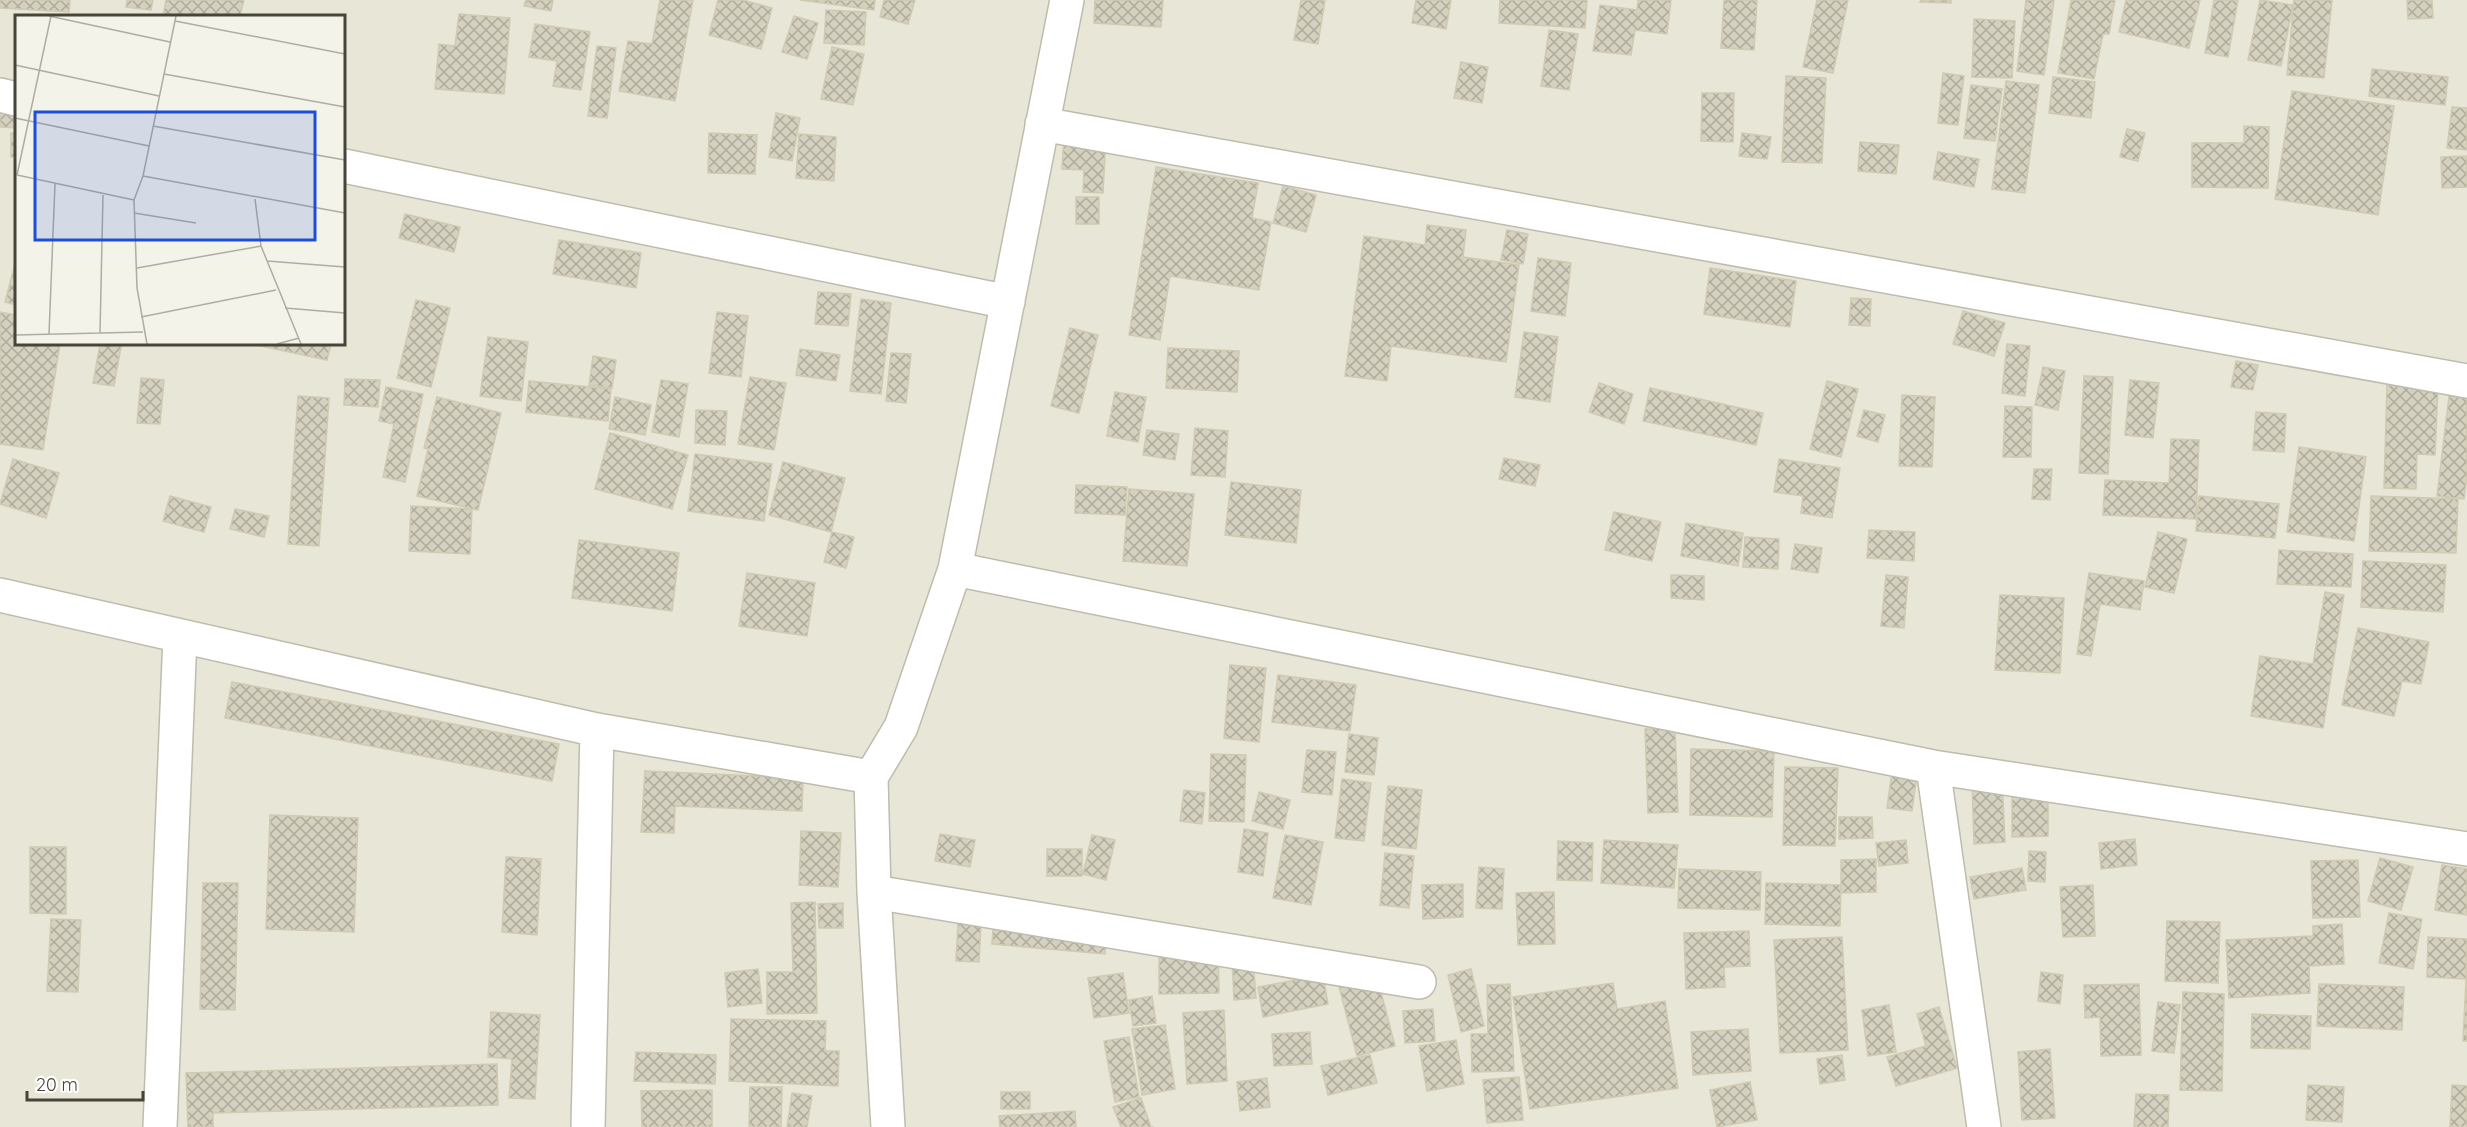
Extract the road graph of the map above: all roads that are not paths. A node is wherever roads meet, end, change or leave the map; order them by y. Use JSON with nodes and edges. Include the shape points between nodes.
{"nodes":[{"id":1,"x":1067,"y":0,"type":"edge"},
{"id":2,"x":0,"y":95,"type":"edge"},
{"id":3,"x":15,"y":99,"type":"edge"},
{"id":4,"x":1042,"y":124,"type":"junction"},
{"id":5,"x":345,"y":166,"type":"edge"},
{"id":6,"x":1008,"y":303,"type":"junction"},
{"id":7,"x":2467,"y":381,"type":"edge"},
{"id":8,"x":955,"y":570,"type":"junction"},
{"id":9,"x":0,"y":595,"type":"edge"},
{"id":10,"x":180,"y":636,"type":"junction"},
{"id":11,"x":597,"y":730,"type":"junction"},
{"id":12,"x":1932,"y":767,"type":"junction"},
{"id":13,"x":871,"y":777,"type":"junction"},
{"id":14,"x":2467,"y":849,"type":"edge"},
{"id":15,"x":874,"y":892,"type":"junction"},
{"id":16,"x":1419,"y":982,"type":"dead end"},
{"id":17,"x":160,"y":1127,"type":"edge"},
{"id":18,"x":588,"y":1127,"type":"edge"},
{"id":19,"x":888,"y":1127,"type":"edge"},
{"id":20,"x":1984,"y":1127,"type":"edge"}],
"edges":[{"from":1,"to":4,"type":"street"},
{"from":2,"to":3,"type":"street"},
{"from":4,"to":6,"type":"street"},
{"from":4,"to":7,"type":"street"},
{"from":5,"to":6,"type":"street"},
{"from":6,"to":8,"type":"street"},
{"from":8,"to":12,"type":"street"},
{"from":8,"to":13,"type":"street","via":[[901,727]]},
{"from":9,"to":10,"type":"street"},
{"from":10,"to":11,"type":"street"},
{"from":10,"to":17,"type":"street"},
{"from":11,"to":13,"type":"street"},
{"from":11,"to":18,"type":"street"},
{"from":12,"to":14,"type":"street"},
{"from":12,"to":20,"type":"street"},
{"from":13,"to":15,"type":"street"},
{"from":15,"to":16,"type":"street"},
{"from":15,"to":19,"type":"street"}]}
